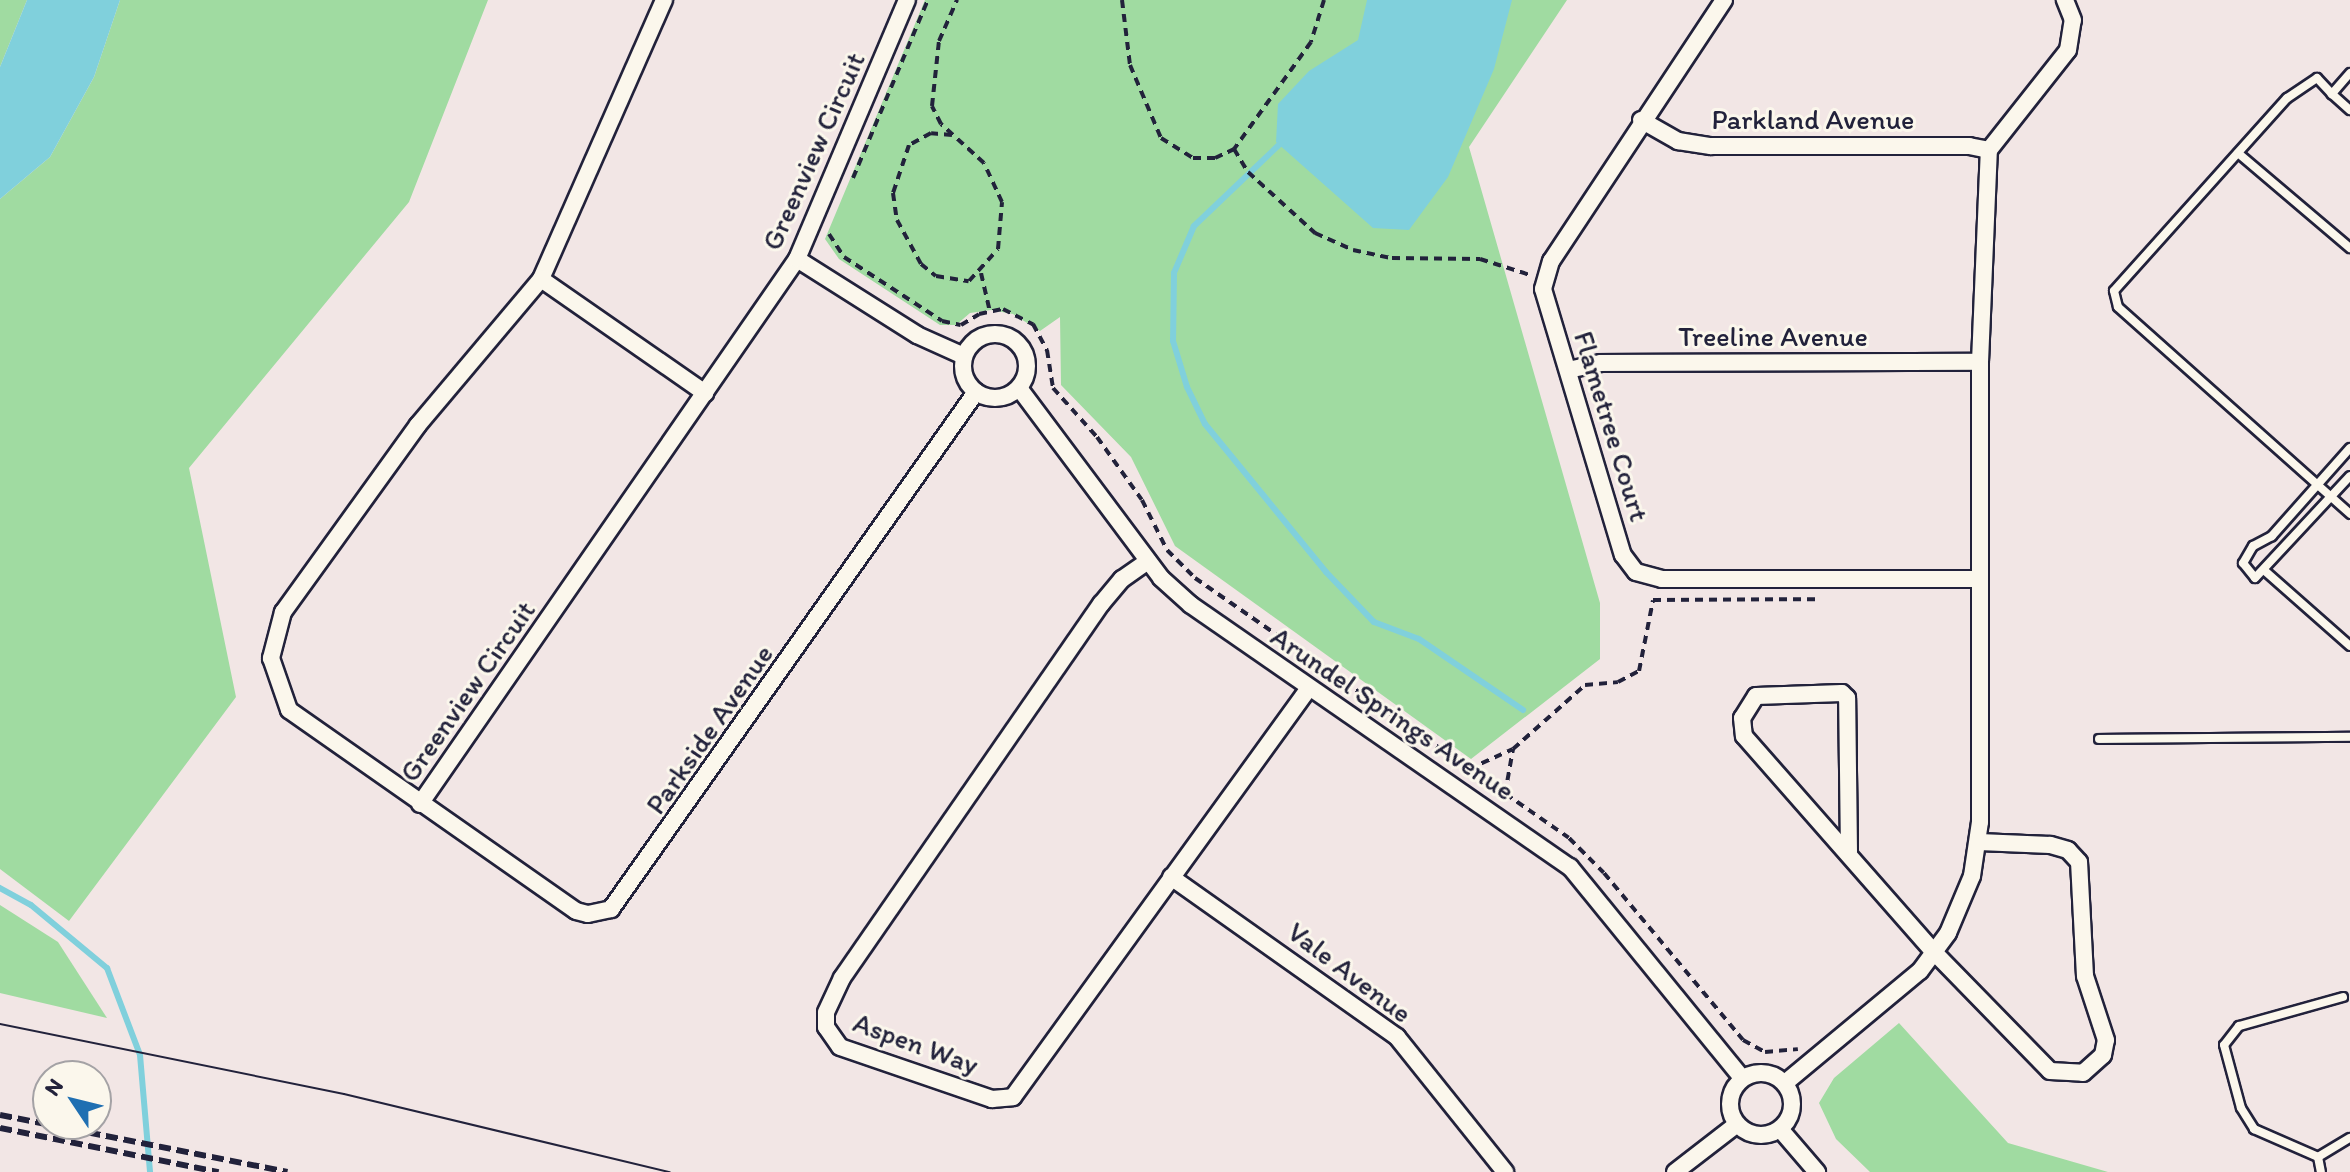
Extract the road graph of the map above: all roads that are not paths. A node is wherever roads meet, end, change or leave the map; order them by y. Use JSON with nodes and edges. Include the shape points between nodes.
{"nodes":[{"id":1,"x":664,"y":0,"type":"edge"},
{"id":2,"x":907,"y":0,"type":"edge"},
{"id":3,"x":1724,"y":0,"type":"edge"},
{"id":4,"x":2065,"y":0,"type":"edge"},
{"id":5,"x":2350,"y":73,"type":"edge"},
{"id":6,"x":2332,"y":94,"type":"junction"},
{"id":7,"x":2350,"y":110,"type":"edge"},
{"id":8,"x":1641,"y":120,"type":"junction"},
{"id":9,"x":1989,"y":150,"type":"junction"},
{"id":10,"x":2238,"y":153,"type":"junction"},
{"id":11,"x":2350,"y":248,"type":"edge"},
{"id":12,"x":797,"y":259,"type":"junction"},
{"id":13,"x":541,"y":279,"type":"junction"},
{"id":14,"x":964,"y":356,"type":"junction"},
{"id":15,"x":1980,"y":362,"type":"junction"},
{"id":16,"x":1568,"y":370,"type":"junction"},
{"id":17,"x":1019,"y":388,"type":"junction"},
{"id":18,"x":976,"y":392,"type":"junction"},
{"id":19,"x":705,"y":393,"type":"junction"},
{"id":20,"x":2350,"y":448,"type":"edge"},
{"id":21,"x":2350,"y":476,"type":"edge"},
{"id":22,"x":2317,"y":486,"type":"junction"},
{"id":23,"x":2331,"y":498,"type":"junction"},
{"id":24,"x":2350,"y":514,"type":"edge"},
{"id":25,"x":1148,"y":561,"type":"junction"},
{"id":26,"x":2265,"y":571,"type":"junction"},
{"id":27,"x":1979,"y":579,"type":"junction"},
{"id":28,"x":2350,"y":646,"type":"edge"},
{"id":29,"x":1309,"y":688,"type":"junction"},
{"id":30,"x":2350,"y":737,"type":"edge"},
{"id":31,"x":2099,"y":739,"type":"dead end"},
{"id":32,"x":420,"y":804,"type":"junction"},
{"id":33,"x":1979,"y":842,"type":"junction"},
{"id":34,"x":1849,"y":852,"type":"junction"},
{"id":35,"x":1171,"y":877,"type":"junction"},
{"id":36,"x":1934,"y":952,"type":"junction"},
{"id":37,"x":2343,"y":997,"type":"dead end"},
{"id":38,"x":1742,"y":1078,"type":"junction"},
{"id":39,"x":1785,"y":1083,"type":"junction"},
{"id":40,"x":1737,"y":1124,"type":"junction"},
{"id":41,"x":1780,"y":1129,"type":"junction"},
{"id":42,"x":2350,"y":1138,"type":"edge"},
{"id":43,"x":2318,"y":1157,"type":"junction"},
{"id":44,"x":1505,"y":1172,"type":"edge"},
{"id":45,"x":1675,"y":1172,"type":"edge"},
{"id":46,"x":1817,"y":1172,"type":"edge"},
{"id":47,"x":2321,"y":1172,"type":"edge"}],
"edges":[{"from":1,"to":13,"type":"street","name":"Greenview Circuit"},
{"from":2,"to":12,"type":"street","name":"Greenview Circuit"},
{"from":3,"to":8,"type":"street"},
{"from":4,"to":9,"type":"street","via":[[2073,20],[2068,50]]},
{"from":5,"to":6,"type":"lane"},
{"from":6,"to":7,"type":"lane"},
{"from":6,"to":10,"type":"lane","via":[[2317,78],[2287,98]]},
{"from":8,"to":9,"type":"street","name":"Parkland Avenue","via":[[1678,141],[1711,146]]},
{"from":8,"to":16,"type":"street","name":"Flametree Court","via":[[1551,261],[1545,283]]},
{"from":9,"to":15,"type":"street"},
{"from":10,"to":11,"type":"lane"},
{"from":10,"to":22,"type":"lane","via":[[2114,291],[2118,307]]},
{"from":12,"to":14,"type":"street","via":[[917,335]]},
{"from":12,"to":19,"type":"street","name":"Greenview Circuit"},
{"from":13,"to":19,"type":"street"},
{"from":13,"to":32,"type":"street","name":"Greenview Circuit","via":[[374,482],[298,587],[275,635],[273,676],[289,710]]},
{"from":14,"to":17,"type":"street","via":[[986,334],[1016,340],[1027,369]]},
{"from":14,"to":18,"type":"street","via":[[964,376]]},
{"from":15,"to":16,"type":"street","name":"Treeline Avenue","via":[[1601,363]]},
{"from":15,"to":27,"type":"street"},
{"from":16,"to":27,"type":"street","name":"Flametree Court","via":[[1623,555],[1636,572],[1662,579]]},
{"from":17,"to":18,"type":"street","via":[[998,398]]},
{"from":17,"to":25,"type":"street","name":"Arundel Springs Avenue","via":[[1078,460]]},
{"from":18,"to":32,"type":"street","name":"Parkside Avenue","via":[[611,909],[576,911]]},
{"from":19,"to":32,"type":"street","name":"Greenview Circuit"},
{"from":20,"to":22,"type":"lane"},
{"from":21,"to":23,"type":"lane"},
{"from":22,"to":23,"type":"lane"},
{"from":22,"to":26,"type":"lane","via":[[2272,536],[2253,546],[2243,563],[2255,578]]},
{"from":23,"to":24,"type":"lane"},
{"from":23,"to":26,"type":"lane"},
{"from":25,"to":29,"type":"street","name":"Arundel Springs Avenue","via":[[1191,605]]},
{"from":25,"to":35,"type":"street","name":"Aspen Way","via":[[1122,579],[1101,604],[851,965],[829,998],[826,1027],[831,1038],[852,1053],[992,1099],[1013,1097]]},
{"from":26,"to":28,"type":"lane"},
{"from":27,"to":33,"type":"street"},
{"from":29,"to":35,"type":"street","name":"Aspen Way"},
{"from":29,"to":38,"type":"street","name":"Arundel Springs Avenue","via":[[1570,867]]},
{"from":30,"to":31,"type":"lane"},
{"from":33,"to":36,"type":"street","via":[[1966,895]]},
{"from":33,"to":36,"type":"street","via":[[2050,845],[2068,850],[2079,862],[2085,976],[2106,1040],[2103,1055],[2083,1073],[2050,1071]]},
{"from":34,"to":34,"type":"street","via":[[1744,736],[1742,718],[1756,696],[1842,693],[1847,698]]},
{"from":34,"to":36,"type":"street"},
{"from":35,"to":44,"type":"street","name":"Vale Avenue","via":[[1387,1028]]},
{"from":36,"to":39,"type":"street","via":[[1886,1004]]},
{"from":37,"to":43,"type":"lane","via":[[2239,1026],[2224,1045],[2241,1108],[2254,1129]]},
{"from":38,"to":39,"type":"street","via":[[1769,1073]]},
{"from":38,"to":40,"type":"street","via":[[1730,1095]]},
{"from":39,"to":41,"type":"street","via":[[1792,1102]]},
{"from":40,"to":41,"type":"street","via":[[1762,1135]]},
{"from":40,"to":45,"type":"street"},
{"from":41,"to":46,"type":"street"},
{"from":42,"to":43,"type":"lane"},
{"from":43,"to":47,"type":"lane"}]}
